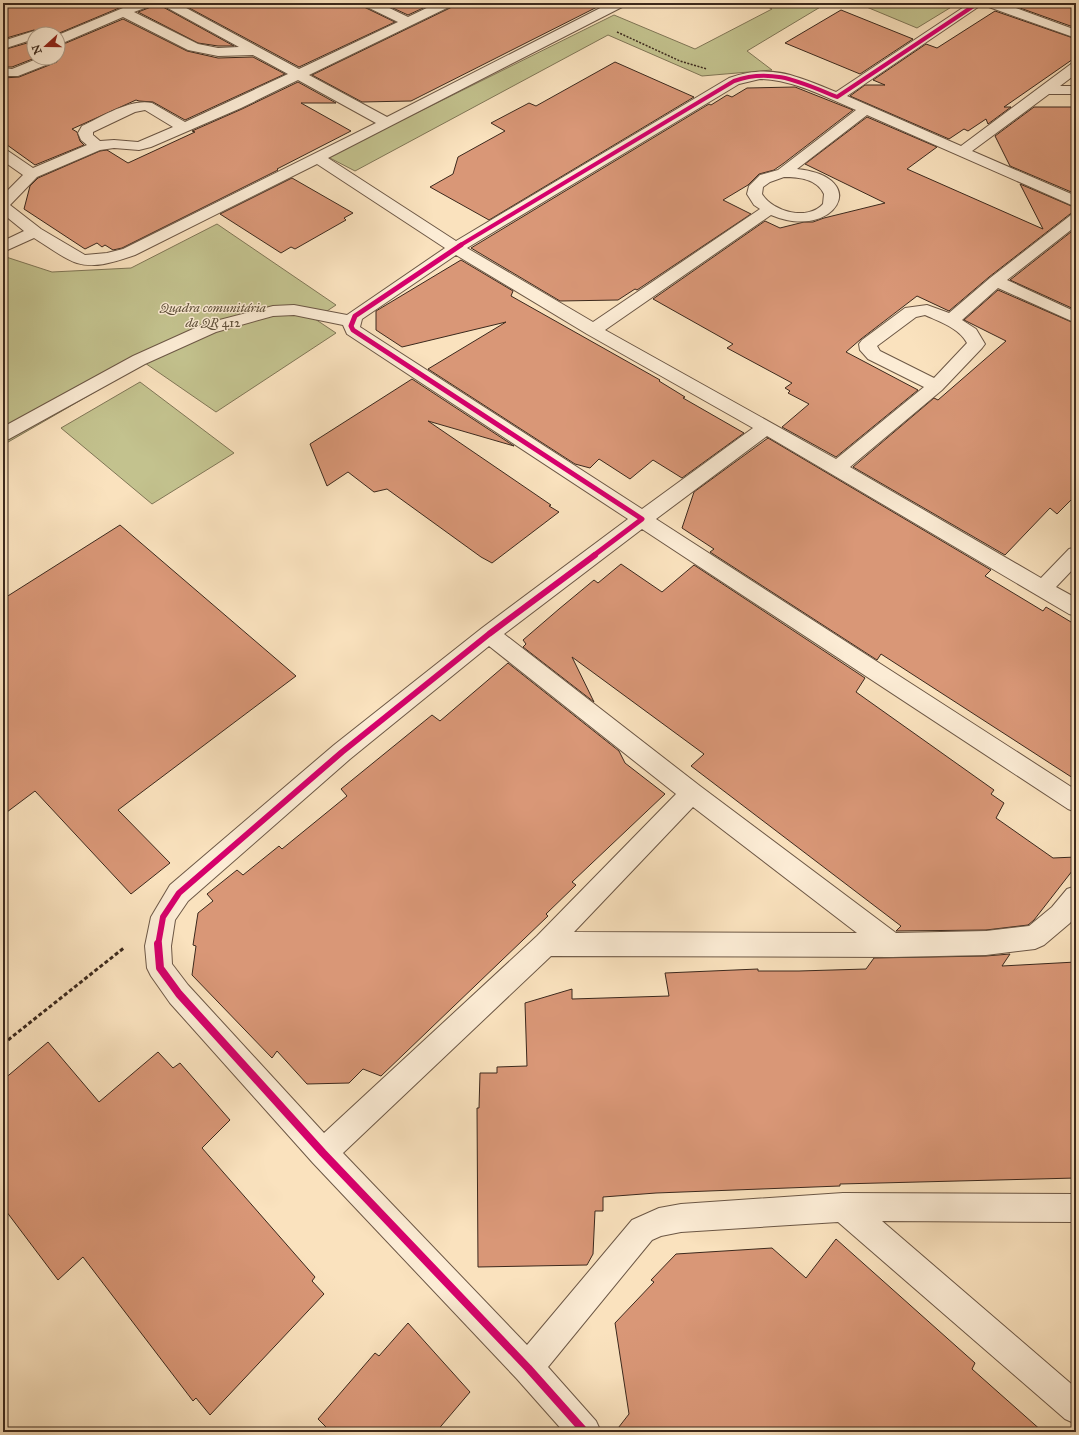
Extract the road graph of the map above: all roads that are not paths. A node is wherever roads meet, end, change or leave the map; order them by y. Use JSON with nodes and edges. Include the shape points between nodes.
{"nodes":[{"id":1,"x":146,"y":3,"type":"edge"},
{"id":2,"x":168,"y":3,"type":"edge"},
{"id":3,"x":369,"y":3,"type":"edge"},
{"id":4,"x":447,"y":3,"type":"edge"},
{"id":5,"x":620,"y":3,"type":"edge"},
{"id":6,"x":978,"y":3,"type":"edge"},
{"id":7,"x":990,"y":3,"type":"edge"},
{"id":8,"x":123,"y":12,"type":"junction"},
{"id":9,"x":408,"y":22,"type":"junction"},
{"id":10,"x":1076,"y":34,"type":"edge"},
{"id":11,"x":66,"y":36,"type":"edge"},
{"id":12,"x":26,"y":38,"type":"edge"},
{"id":13,"x":3,"y":45,"type":"edge"},
{"id":14,"x":257,"y":51,"type":"junction"},
{"id":15,"x":31,"y":66,"type":"edge"},
{"id":16,"x":1076,"y":67,"type":"edge"},
{"id":17,"x":3,"y":72,"type":"edge"},
{"id":18,"x":299,"y":73,"type":"junction"},
{"id":19,"x":1046,"y":90,"type":"junction"},
{"id":20,"x":1076,"y":90,"type":"edge"},
{"id":21,"x":837,"y":97,"type":"junction"},
{"id":22,"x":865,"y":110,"type":"junction"},
{"id":23,"x":387,"y":123,"type":"junction"},
{"id":24,"x":184,"y":127,"type":"junction"},
{"id":25,"x":97,"y":146,"type":"junction"},
{"id":26,"x":962,"y":152,"type":"junction"},
{"id":27,"x":3,"y":154,"type":"edge"},
{"id":28,"x":318,"y":158,"type":"junction"},
{"id":29,"x":783,"y":173,"type":"junction"},
{"id":30,"x":32,"y":174,"type":"junction"},
{"id":31,"x":1076,"y":202,"type":"edge"},
{"id":32,"x":3,"y":204,"type":"edge"},
{"id":33,"x":3,"y":207,"type":"edge"},
{"id":34,"x":769,"y":210,"type":"junction"},
{"id":35,"x":1076,"y":218,"type":"edge"},
{"id":36,"x":35,"y":232,"type":"junction"},
{"id":37,"x":3,"y":247,"type":"edge"},
{"id":38,"x":456,"y":248,"type":"junction"},
{"id":39,"x":996,"y":281,"type":"junction"},
{"id":40,"x":1076,"y":318,"type":"edge"},
{"id":41,"x":951,"y":320,"type":"junction"},
{"id":42,"x":352,"y":321,"type":"junction"},
{"id":43,"x":593,"y":330,"type":"junction"},
{"id":44,"x":936,"y":386,"type":"junction"},
{"id":45,"x":766,"y":427,"type":"junction"},
{"id":46,"x":3,"y":435,"type":"edge"},
{"id":47,"x":836,"y":469,"type":"junction"},
{"id":48,"x":642,"y":519,"type":"junction"},
{"id":49,"x":1076,"y":554,"type":"edge"},
{"id":50,"x":1043,"y":588,"type":"junction"},
{"id":51,"x":1076,"y":608,"type":"edge"},
{"id":52,"x":489,"y":634,"type":"junction"},
{"id":53,"x":692,"y":793,"type":"junction"},
{"id":54,"x":1074,"y":798,"type":"edge"},
{"id":55,"x":1076,"y":897,"type":"edge"},
{"id":56,"x":546,"y":944,"type":"junction"},
{"id":57,"x":892,"y":945,"type":"junction"},
{"id":58,"x":323,"y":1153,"type":"junction"},
{"id":59,"x":843,"y":1207,"type":"junction"},
{"id":60,"x":1076,"y":1208,"type":"edge"},
{"id":61,"x":528,"y":1368,"type":"junction"},
{"id":62,"x":1076,"y":1408,"type":"edge"},
{"id":63,"x":585,"y":1432,"type":"edge"}],
"edges":[{"from":1,"to":8,"type":"street"},
{"from":2,"to":14,"type":"street"},
{"from":3,"to":9,"type":"street"},
{"from":4,"to":9,"type":"street"},
{"from":5,"to":23,"type":"street"},
{"from":6,"to":21,"type":"street"},
{"from":7,"to":10,"type":"street"},
{"from":8,"to":11,"type":"street"},
{"from":8,"to":14,"type":"street","via":[[192,47],[203,50]]},
{"from":9,"to":18,"type":"street"},
{"from":12,"to":13,"type":"street"},
{"from":14,"to":18,"type":"street"},
{"from":15,"to":17,"type":"street","via":[[13,73]]},
{"from":16,"to":19,"type":"street"},
{"from":18,"to":23,"type":"street"},
{"from":18,"to":24,"type":"street","via":[[236,105]]},
{"from":19,"to":20,"type":"street"},
{"from":19,"to":26,"type":"street"},
{"from":21,"to":22,"type":"street"},
{"from":21,"to":38,"type":"street","via":[[786,77],[758,74],[740,78]]},
{"from":22,"to":26,"type":"street"},
{"from":22,"to":29,"type":"street"},
{"from":23,"to":28,"type":"street"},
{"from":24,"to":25,"type":"street","via":[[138,146]]},
{"from":24,"to":25,"type":"street","via":[[147,106],[132,108],[87,129],[84,133],[86,137]]},
{"from":25,"to":30,"type":"street"},
{"from":26,"to":31,"type":"street"},
{"from":27,"to":30,"type":"street"},
{"from":28,"to":36,"type":"street","via":[[129,252],[108,258],[81,258]]},
{"from":28,"to":38,"type":"street"},
{"from":29,"to":34,"type":"street","via":[[771,175],[756,185],[756,199]]},
{"from":29,"to":34,"type":"street","via":[[806,175],[825,183],[831,190],[831,205],[823,212],[812,216],[797,217]]},
{"from":30,"to":32,"type":"street"},
{"from":33,"to":36,"type":"street"},
{"from":34,"to":43,"type":"street"},
{"from":35,"to":39,"type":"street"},
{"from":36,"to":37,"type":"street"},
{"from":38,"to":42,"type":"street","via":[[355,316]]},
{"from":38,"to":43,"type":"street"},
{"from":39,"to":40,"type":"street"},
{"from":39,"to":41,"type":"street"},
{"from":41,"to":44,"type":"street","via":[[970,333],[976,344]]},
{"from":41,"to":44,"type":"street","via":[[926,310],[911,312],[868,344],[869,350],[874,354]]},
{"from":42,"to":46,"type":"street","via":[[294,310],[273,311],[210,328],[139,360]]},
{"from":42,"to":48,"type":"street","via":[[353,330]]},
{"from":43,"to":45,"type":"street"},
{"from":44,"to":47,"type":"street"},
{"from":45,"to":47,"type":"street"},
{"from":45,"to":48,"type":"street"},
{"from":47,"to":50,"type":"street"},
{"from":48,"to":52,"type":"street"},
{"from":48,"to":54,"type":"street"},
{"from":49,"to":50,"type":"street"},
{"from":50,"to":51,"type":"street"},
{"from":52,"to":53,"type":"street"},
{"from":52,"to":58,"type":"street","via":[[342,752],[179,893],[163,917],[158,946],[160,968],[179,994]]},
{"from":53,"to":56,"type":"street"},
{"from":53,"to":57,"type":"street"},
{"from":55,"to":57,"type":"street","via":[[1061,915],[1035,937],[986,943]]},
{"from":56,"to":57,"type":"street"},
{"from":56,"to":58,"type":"street"},
{"from":58,"to":61,"type":"street"},
{"from":59,"to":60,"type":"street"},
{"from":59,"to":61,"type":"street","via":[[681,1218],[659,1222],[642,1230]]},
{"from":59,"to":62,"type":"street"},
{"from":61,"to":63,"type":"street"}]}
